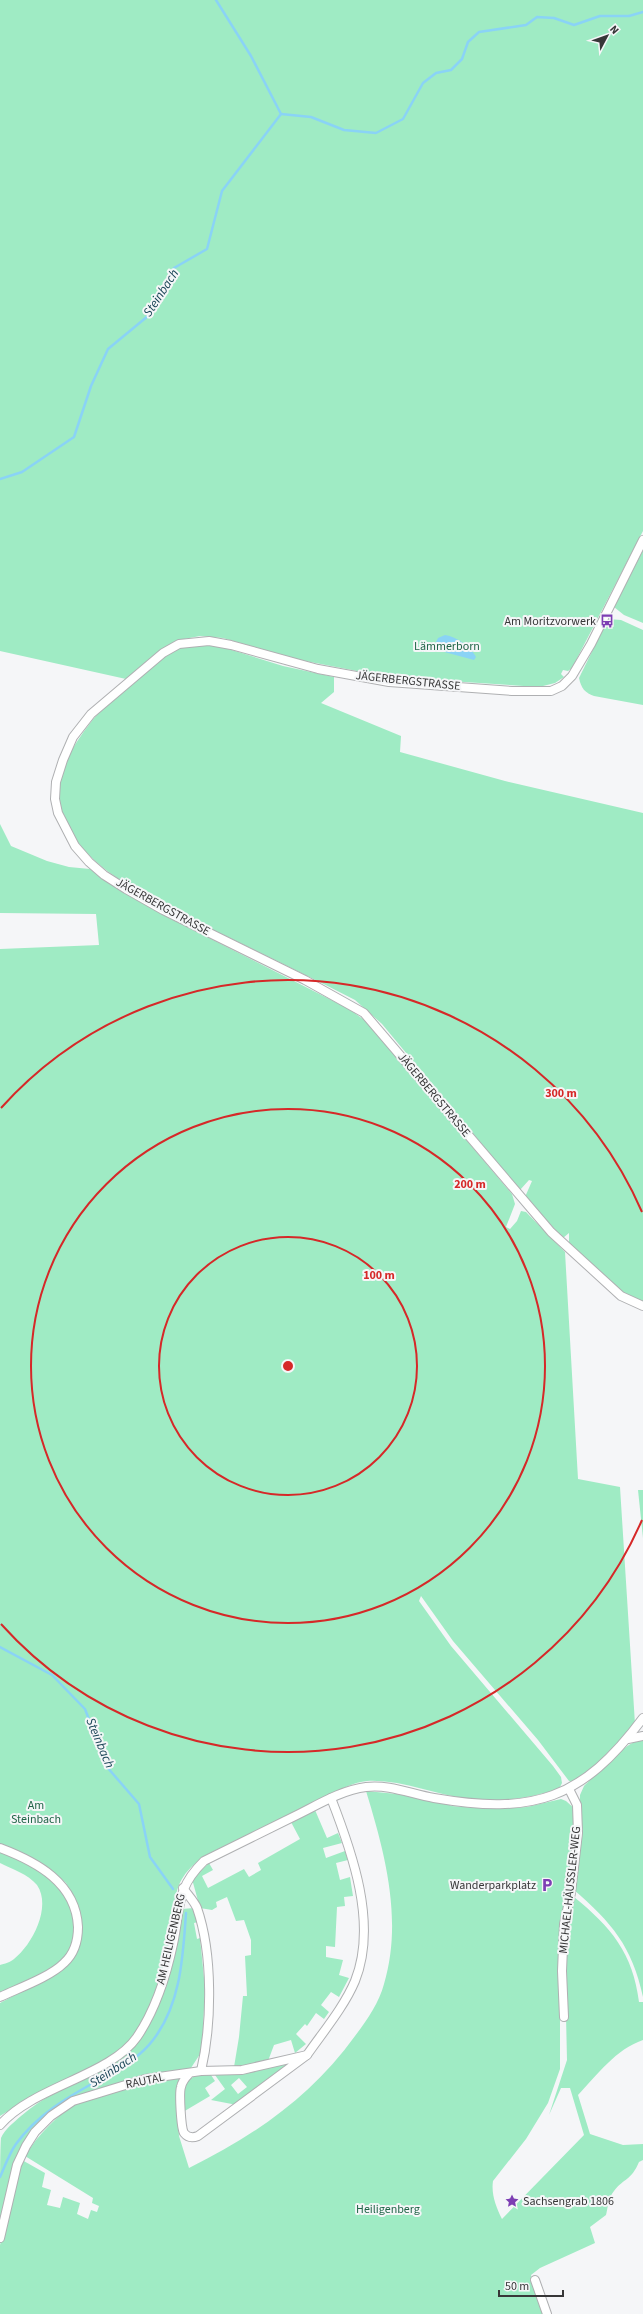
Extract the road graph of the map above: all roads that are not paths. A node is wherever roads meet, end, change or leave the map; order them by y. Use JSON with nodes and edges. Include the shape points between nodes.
{"nodes":[{"id":1,"x":643,"y":540,"type":"edge"},
{"id":2,"x":643,"y":1306,"type":"edge"},
{"id":3,"x":643,"y":1718,"type":"edge"},
{"id":4,"x":643,"y":1736,"type":"edge"},
{"id":5,"x":628,"y":1739,"type":"junction"},
{"id":6,"x":569,"y":1789,"type":"junction"},
{"id":7,"x":331,"y":1798,"type":"junction"},
{"id":8,"x":0,"y":1848,"type":"edge"},
{"id":9,"x":183,"y":1888,"type":"junction"},
{"id":10,"x":0,"y":1998,"type":"edge"},
{"id":11,"x":564,"y":2017,"type":"dead end"},
{"id":12,"x":307,"y":2055,"type":"junction"},
{"id":13,"x":201,"y":2072,"type":"junction"},
{"id":14,"x":189,"y":2074,"type":"junction"},
{"id":15,"x":0,"y":2125,"type":"edge"},
{"id":16,"x":0,"y":2238,"type":"edge"},
{"id":17,"x":535,"y":2280,"type":"dead end"},
{"id":18,"x":547,"y":2314,"type":"edge"}],
"edges":[{"from":1,"to":2,"type":"street","name":"JÄGERBERGSTRASSE","via":[[591,644],[572,676],[562,686],[551,691],[512,691],[389,682],[318,669],[231,645],[208,641],[179,644],[162,653],[91,714],[73,737],[63,760],[56,782],[55,799],[62,824],[75,846],[104,874],[164,910],[305,980],[364,1013],[551,1232],[621,1296]]},
{"from":3,"to":5,"type":"street"},
{"from":4,"to":5,"type":"street"},
{"from":5,"to":6,"type":"street","via":[[601,1766]]},
{"from":6,"to":7,"type":"street","name":"AM HEILIGENBERG","via":[[549,1798],[528,1803],[490,1805],[431,1798],[380,1786],[364,1787]]},
{"from":6,"to":11,"type":"street","name":"MICHAEL-HÄUSSLER-WEG","via":[[577,1805],[578,1834],[571,1893],[564,1924]]},
{"from":7,"to":9,"type":"street","name":"AM HEILIGENBERG","via":[[204,1861],[191,1874]]},
{"from":7,"to":12,"type":"street","via":[[357,1877],[362,1907],[363,1938],[355,1981]]},
{"from":8,"to":10,"type":"street","via":[[32,1862],[61,1882],[74,1906],[78,1932],[75,1947],[64,1964]]},
{"from":9,"to":13,"type":"street","name":"AM HEILIGENBERG","via":[[196,1907],[203,1934],[209,1988],[206,2052]]},
{"from":9,"to":15,"type":"street","name":"AM HEILIGENBERG","via":[[165,1975],[152,2011],[136,2038],[108,2061],[36,2098],[16,2110]]},
{"from":12,"to":13,"type":"street","via":[[242,2070]]},
{"from":12,"to":14,"type":"street","via":[[193,2138],[183,2132],[179,2092]]},
{"from":13,"to":14,"type":"street"},
{"from":14,"to":16,"type":"street","name":"RAUTAL","via":[[145,2079],[93,2094],[73,2101],[51,2116],[35,2132],[17,2166]]},
{"from":17,"to":18,"type":"street"}]}
